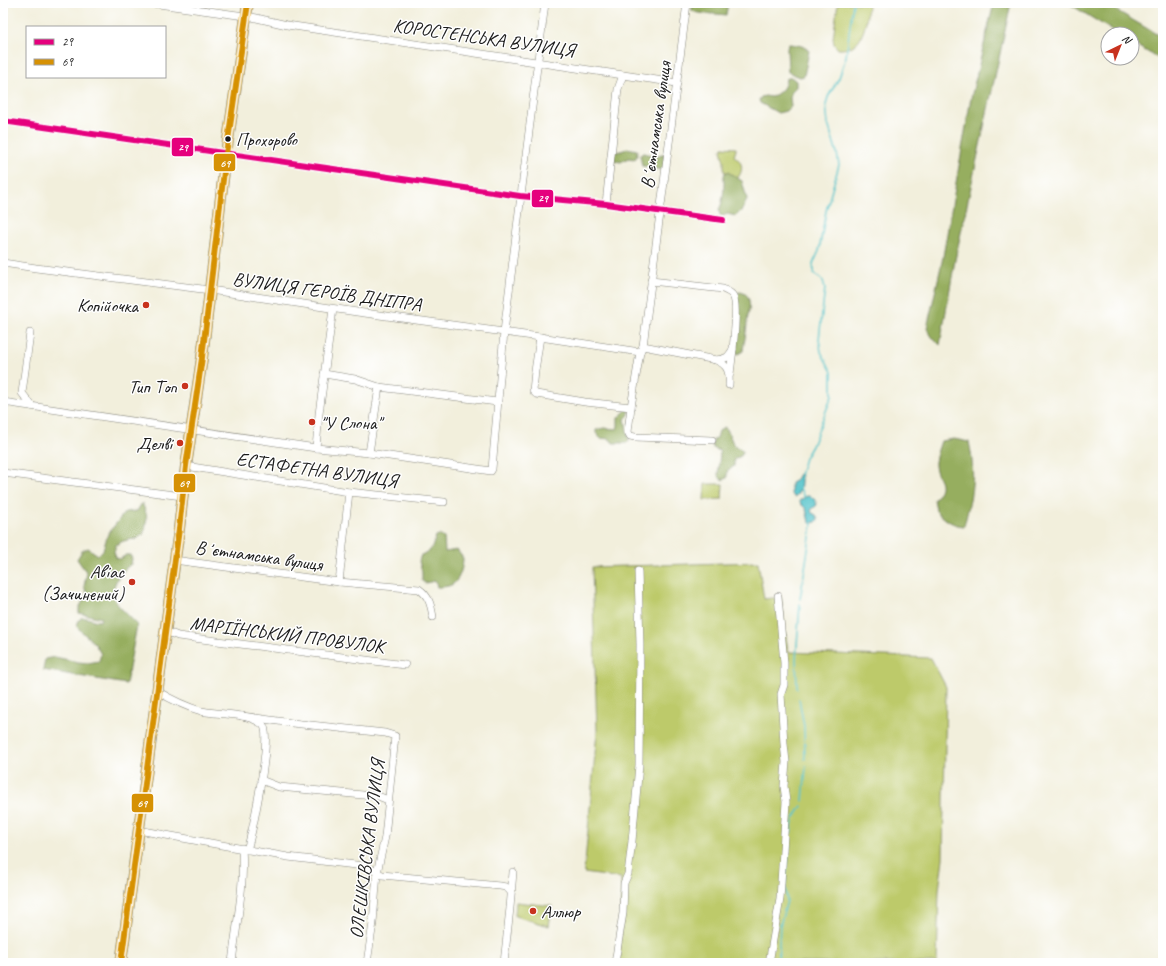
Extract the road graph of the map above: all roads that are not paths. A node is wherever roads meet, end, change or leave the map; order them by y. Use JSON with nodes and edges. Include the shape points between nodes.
{"nodes":[{"id":1,"x":151,"y":3,"type":"edge"},
{"id":2,"x":248,"y":3,"type":"edge"},
{"id":3,"x":545,"y":3,"type":"edge"},
{"id":4,"x":687,"y":3,"type":"edge"},
{"id":5,"x":246,"y":16,"type":"junction"},
{"id":6,"x":538,"y":61,"type":"junction"},
{"id":7,"x":623,"y":74,"type":"junction"},
{"id":8,"x":677,"y":83,"type":"junction"},
{"id":9,"x":3,"y":121,"type":"edge"},
{"id":10,"x":226,"y":154,"type":"junction"},
{"id":11,"x":520,"y":196,"type":"junction"},
{"id":12,"x":606,"y":204,"type":"junction"},
{"id":13,"x":660,"y":212,"type":"junction"},
{"id":14,"x":723,"y":220,"type":"dead end"},
{"id":15,"x":3,"y":263,"type":"edge"},
{"id":16,"x":651,"y":281,"type":"junction"},
{"id":17,"x":210,"y":290,"type":"junction"},
{"id":18,"x":333,"y":309,"type":"junction"},
{"id":19,"x":504,"y":332,"type":"junction"},
{"id":20,"x":30,"y":333,"type":"dead end"},
{"id":21,"x":540,"y":337,"type":"junction"},
{"id":22,"x":642,"y":349,"type":"junction"},
{"id":23,"x":733,"y":349,"type":"junction"},
{"id":24,"x":716,"y":360,"type":"junction"},
{"id":25,"x":324,"y":374,"type":"junction"},
{"id":26,"x":730,"y":374,"type":"junction"},
{"id":27,"x":730,"y":385,"type":"dead end"},
{"id":28,"x":379,"y":387,"type":"junction"},
{"id":29,"x":22,"y":393,"type":"junction"},
{"id":30,"x":3,"y":402,"type":"edge"},
{"id":31,"x":497,"y":402,"type":"junction"},
{"id":32,"x":11,"y":403,"type":"junction"},
{"id":33,"x":32,"y":406,"type":"junction"},
{"id":34,"x":631,"y":407,"type":"junction"},
{"id":35,"x":192,"y":429,"type":"junction"},
{"id":36,"x":712,"y":440,"type":"dead end"},
{"id":37,"x":316,"y":448,"type":"junction"},
{"id":38,"x":369,"y":453,"type":"junction"},
{"id":39,"x":186,"y":466,"type":"junction"},
{"id":40,"x":3,"y":473,"type":"edge"},
{"id":41,"x":349,"y":492,"type":"junction"},
{"id":42,"x":182,"y":496,"type":"junction"},
{"id":43,"x":444,"y":502,"type":"dead end"},
{"id":44,"x":174,"y":560,"type":"junction"},
{"id":45,"x":638,"y":571,"type":"dead end"},
{"id":46,"x":339,"y":582,"type":"junction"},
{"id":47,"x":778,"y":596,"type":"dead end"},
{"id":48,"x":433,"y":617,"type":"dead end"},
{"id":49,"x":165,"y":631,"type":"junction"},
{"id":50,"x":405,"y":665,"type":"dead end"},
{"id":51,"x":157,"y":691,"type":"junction"},
{"id":52,"x":242,"y":716,"type":"junction"},
{"id":53,"x":261,"y":780,"type":"junction"},
{"id":54,"x":388,"y":800,"type":"junction"},
{"id":55,"x":138,"y":830,"type":"junction"},
{"id":56,"x":245,"y":849,"type":"junction"},
{"id":57,"x":513,"y":872,"type":"dead end"},
{"id":58,"x":377,"y":873,"type":"junction"},
{"id":59,"x":510,"y":891,"type":"junction"},
{"id":60,"x":121,"y":963,"type":"edge"},
{"id":61,"x":232,"y":963,"type":"edge"},
{"id":62,"x":367,"y":963,"type":"edge"},
{"id":63,"x":504,"y":963,"type":"edge"},
{"id":64,"x":615,"y":963,"type":"edge"},
{"id":65,"x":769,"y":963,"type":"edge"}],
"edges":[{"from":1,"to":5,"type":"street","name":"КОРОСТЕНСЬКА ВУЛИЦЯ"},
{"from":2,"to":5,"type":"main road"},
{"from":3,"to":6,"type":"street"},
{"from":4,"to":8,"type":"street","name":"Вʼєтнамська вулиця"},
{"from":5,"to":6,"type":"street","name":"КОРОСТЕНСЬКА ВУЛИЦЯ","via":[[287,25]]},
{"from":5,"to":10,"type":"main road"},
{"from":6,"to":7,"type":"street","name":"КОРОСТЕНСЬКА ВУЛИЦЯ"},
{"from":6,"to":11,"type":"street"},
{"from":7,"to":8,"type":"street","name":"КОРОСТЕНСЬКА ВУЛИЦЯ"},
{"from":7,"to":12,"type":"street","via":[[618,89]]},
{"from":8,"to":13,"type":"street","name":"Вʼєтнамська вулиця"},
{"from":9,"to":10,"type":"street"},
{"from":10,"to":11,"type":"street"},
{"from":10,"to":17,"type":"main road"},
{"from":11,"to":12,"type":"street"},
{"from":11,"to":19,"type":"street"},
{"from":12,"to":13,"type":"street"},
{"from":13,"to":14,"type":"street"},
{"from":13,"to":16,"type":"street","name":"Вʼєтнамська вулиця"},
{"from":15,"to":17,"type":"street","name":"ВУЛИЦЯ ГЕРОЇВ ДНІПРА"},
{"from":16,"to":22,"type":"street","name":"Вʼєтнамська вулиця"},
{"from":16,"to":23,"type":"street","via":[[723,289],[730,292],[736,307]]},
{"from":17,"to":18,"type":"street","name":"ВУЛИЦЯ ГЕРОЇВ ДНІПРА"},
{"from":17,"to":35,"type":"main road"},
{"from":18,"to":19,"type":"street","name":"ВУЛИЦЯ ГЕРОЇВ ДНІПРА"},
{"from":18,"to":25,"type":"street"},
{"from":19,"to":21,"type":"street","name":"ВУЛИЦЯ ГЕРОЇВ ДНІПРА"},
{"from":19,"to":31,"type":"street"},
{"from":20,"to":29,"type":"street"},
{"from":21,"to":22,"type":"street","name":"ВУЛИЦЯ ГЕРОЇВ ДНІПРА"},
{"from":21,"to":34,"type":"street","via":[[533,390],[536,394]]},
{"from":22,"to":24,"type":"street","name":"ВУЛИЦЯ ГЕРОЇВ ДНІПРА"},
{"from":22,"to":34,"type":"street","name":"Вʼєтнамська вулиця"},
{"from":23,"to":24,"type":"street","via":[[728,357]]},
{"from":23,"to":26,"type":"street"},
{"from":24,"to":26,"type":"street","via":[[723,363]]},
{"from":25,"to":28,"type":"street","via":[[355,379]]},
{"from":25,"to":37,"type":"street"},
{"from":26,"to":27,"type":"street"},
{"from":28,"to":31,"type":"street"},
{"from":28,"to":38,"type":"street"},
{"from":29,"to":32,"type":"street"},
{"from":29,"to":33,"type":"street"},
{"from":30,"to":32,"type":"street"},
{"from":31,"to":38,"type":"street","via":[[491,471]]},
{"from":32,"to":33,"type":"street"},
{"from":33,"to":35,"type":"street"},
{"from":34,"to":36,"type":"street","name":"Вʼєтнамська вулиця","via":[[628,432],[630,436]]},
{"from":35,"to":37,"type":"street"},
{"from":35,"to":39,"type":"main road"},
{"from":37,"to":38,"type":"street"},
{"from":39,"to":41,"type":"street","name":"ЕСТАФЕТНА ВУЛИЦЯ"},
{"from":39,"to":42,"type":"main road"},
{"from":40,"to":42,"type":"street"},
{"from":41,"to":43,"type":"street","name":"ЕСТАФЕТНА ВУЛИЦЯ"},
{"from":41,"to":46,"type":"street","name":"Вʼєтнамська вулиця"},
{"from":42,"to":44,"type":"main road"},
{"from":44,"to":46,"type":"street","name":"Вʼєтнамська вулиця"},
{"from":44,"to":49,"type":"main road"},
{"from":45,"to":64,"type":"street","via":[[639,765],[628,874],[624,883],[623,914]]},
{"from":46,"to":48,"type":"street","name":"Вʼєтнамська вулиця","via":[[419,589],[429,600]]},
{"from":47,"to":65,"type":"street","via":[[784,663],[784,685],[781,694],[786,802],[780,899]]},
{"from":49,"to":50,"type":"street","name":"МАРІЇНСЬКИЙ ПРОВУЛОК","via":[[178,636]]},
{"from":49,"to":51,"type":"main road"},
{"from":51,"to":52,"type":"street","via":[[180,704],[203,711]]},
{"from":51,"to":55,"type":"main road"},
{"from":52,"to":53,"type":"street","via":[[265,727]]},
{"from":52,"to":54,"type":"street","name":"ОЛЕШКІВСЬКА ВУЛИЦЯ","via":[[393,735],[396,738]]},
{"from":53,"to":54,"type":"street","via":[[279,787],[378,796]]},
{"from":53,"to":56,"type":"street","via":[[258,802]]},
{"from":54,"to":58,"type":"street","name":"ОЛЕШКІВСЬКА ВУЛИЦЯ","via":[[385,837]]},
{"from":55,"to":56,"type":"street"},
{"from":55,"to":60,"type":"main road"},
{"from":56,"to":58,"type":"street","via":[[364,866]]},
{"from":56,"to":61,"type":"street"},
{"from":57,"to":59,"type":"street"},
{"from":58,"to":59,"type":"street","via":[[500,886]]},
{"from":58,"to":62,"type":"street","name":"ОЛЕШКІВСЬКА ВУЛИЦЯ"},
{"from":59,"to":63,"type":"street"}]}
